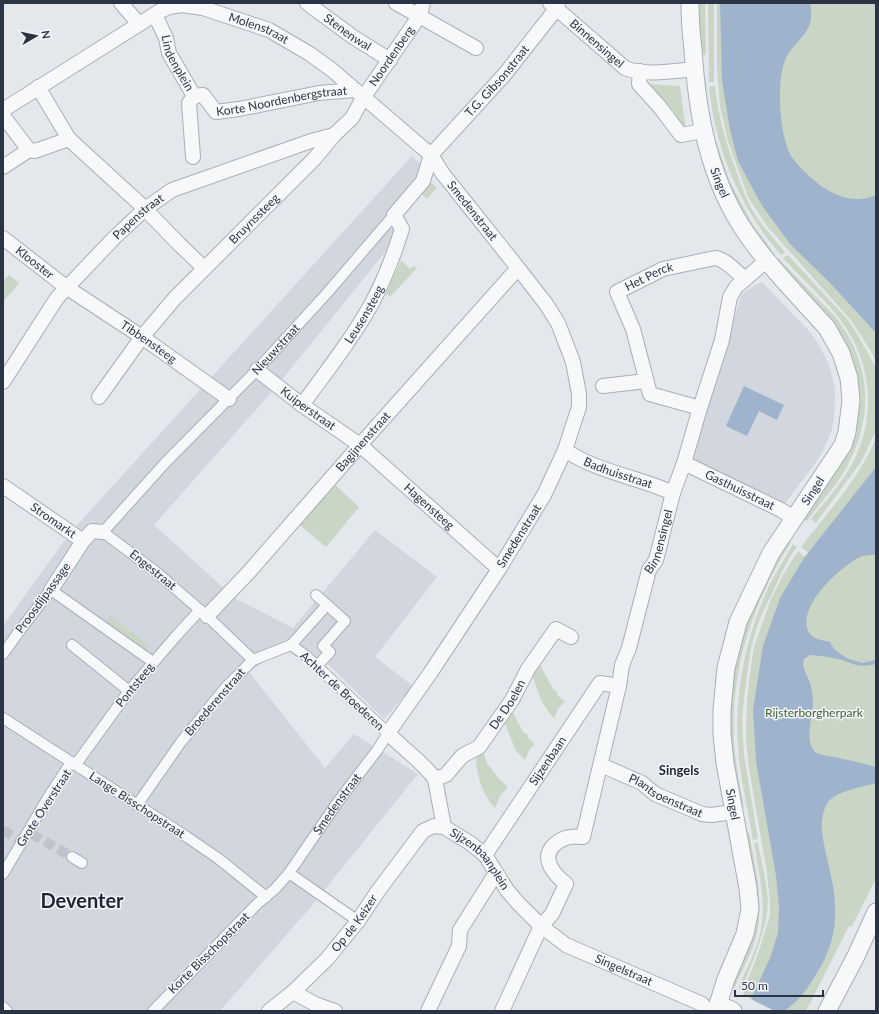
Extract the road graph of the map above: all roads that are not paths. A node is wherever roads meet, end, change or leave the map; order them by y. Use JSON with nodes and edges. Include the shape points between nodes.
{"nodes":[{"id":1,"x":120,"y":3,"type":"edge"},
{"id":2,"x":307,"y":3,"type":"edge"},
{"id":3,"x":396,"y":3,"type":"edge"},
{"id":4,"x":690,"y":3,"type":"edge"},
{"id":5,"x":555,"y":5,"type":"edge"},
{"id":6,"x":421,"y":9,"type":"edge"},
{"id":7,"x":155,"y":15,"type":"junction"},
{"id":8,"x":139,"y":24,"type":"junction"},
{"id":9,"x":476,"y":48,"type":"dead end"},
{"id":10,"x":390,"y":60,"type":"junction"},
{"id":11,"x":694,"y":69,"type":"junction"},
{"id":12,"x":640,"y":71,"type":"junction"},
{"id":13,"x":38,"y":87,"type":"junction"},
{"id":14,"x":359,"y":94,"type":"junction"},
{"id":15,"x":194,"y":96,"type":"junction"},
{"id":16,"x":3,"y":110,"type":"edge"},
{"id":17,"x":3,"y":116,"type":"edge"},
{"id":18,"x":703,"y":130,"type":"junction"},
{"id":19,"x":334,"y":135,"type":"junction"},
{"id":20,"x":69,"y":139,"type":"junction"},
{"id":21,"x":29,"y":150,"type":"junction"},
{"id":22,"x":431,"y":155,"type":"junction"},
{"id":23,"x":193,"y":157,"type":"dead end"},
{"id":24,"x":3,"y":167,"type":"edge"},
{"id":25,"x":145,"y":209,"type":"junction"},
{"id":26,"x":394,"y":214,"type":"junction"},
{"id":27,"x":3,"y":238,"type":"edge"},
{"id":28,"x":766,"y":261,"type":"junction"},
{"id":29,"x":204,"y":268,"type":"junction"},
{"id":30,"x":518,"y":268,"type":"junction"},
{"id":31,"x":744,"y":279,"type":"junction"},
{"id":32,"x":66,"y":287,"type":"junction"},
{"id":33,"x":142,"y":337,"type":"junction"},
{"id":34,"x":257,"y":370,"type":"junction"},
{"id":35,"x":3,"y":382,"type":"edge"},
{"id":36,"x":646,"y":382,"type":"junction"},
{"id":37,"x":603,"y":386,"type":"dead end"},
{"id":38,"x":99,"y":397,"type":"dead end"},
{"id":39,"x":229,"y":399,"type":"junction"},
{"id":40,"x":302,"y":405,"type":"junction"},
{"id":41,"x":700,"y":408,"type":"junction"},
{"id":42,"x":360,"y":445,"type":"junction"},
{"id":43,"x":565,"y":450,"type":"junction"},
{"id":44,"x":684,"y":463,"type":"junction"},
{"id":45,"x":3,"y":486,"type":"edge"},
{"id":46,"x":673,"y":493,"type":"junction"},
{"id":47,"x":795,"y":518,"type":"junction"},
{"id":48,"x":103,"y":532,"type":"junction"},
{"id":49,"x":83,"y":541,"type":"junction"},
{"id":50,"x":499,"y":569,"type":"junction"},
{"id":51,"x":51,"y":590,"type":"junction"},
{"id":52,"x":316,"y":595,"type":"dead end"},
{"id":53,"x":326,"y":604,"type":"junction"},
{"id":54,"x":204,"y":613,"type":"junction"},
{"id":55,"x":571,"y":637,"type":"dead end"},
{"id":56,"x":72,"y":645,"type":"dead end"},
{"id":57,"x":291,"y":645,"type":"junction"},
{"id":58,"x":3,"y":654,"type":"edge"},
{"id":59,"x":253,"y":660,"type":"junction"},
{"id":60,"x":153,"y":662,"type":"junction"},
{"id":61,"x":317,"y":666,"type":"junction"},
{"id":62,"x":619,"y":686,"type":"junction"},
{"id":63,"x":129,"y":691,"type":"junction"},
{"id":64,"x":3,"y":718,"type":"edge"},
{"id":65,"x":388,"y":733,"type":"junction"},
{"id":66,"x":74,"y":764,"type":"junction"},
{"id":67,"x":601,"y":765,"type":"junction"},
{"id":68,"x":435,"y":779,"type":"junction"},
{"id":69,"x":137,"y":805,"type":"junction"},
{"id":70,"x":734,"y":812,"type":"junction"},
{"id":71,"x":444,"y":827,"type":"junction"},
{"id":72,"x":485,"y":855,"type":"junction"},
{"id":73,"x":72,"y":857,"type":"tunnel mouth"},
{"id":74,"x":82,"y":863,"type":"dead end"},
{"id":75,"x":289,"y":873,"type":"junction"},
{"id":76,"x":496,"y":873,"type":"junction"},
{"id":77,"x":3,"y":874,"type":"edge"},
{"id":78,"x":266,"y":897,"type":"junction"},
{"id":79,"x":876,"y":912,"type":"edge"},
{"id":80,"x":358,"y":921,"type":"junction"},
{"id":81,"x":542,"y":926,"type":"junction"},
{"id":82,"x":293,"y":992,"type":"junction"},
{"id":83,"x":3,"y":1007,"type":"edge"},
{"id":84,"x":715,"y":1009,"type":"edge"},
{"id":85,"x":7,"y":1011,"type":"edge"},
{"id":86,"x":153,"y":1011,"type":"edge"},
{"id":87,"x":269,"y":1011,"type":"edge"},
{"id":88,"x":335,"y":1011,"type":"edge"},
{"id":89,"x":428,"y":1011,"type":"edge"},
{"id":90,"x":502,"y":1011,"type":"edge"},
{"id":91,"x":827,"y":1011,"type":"edge"}],
"edges":[{"from":1,"to":8,"type":"street"},
{"from":2,"to":10,"type":"street","name":"Stenenwal"},
{"from":3,"to":6,"type":"street"},
{"from":4,"to":11,"type":"street","name":"Singel"},
{"from":5,"to":12,"type":"street","name":"Binnensingel","via":[[621,65],[630,70]]},
{"from":5,"to":22,"type":"street","name":"T.G. Gibsonstraat","via":[[505,74]]},
{"from":6,"to":9,"type":"street"},
{"from":6,"to":10,"type":"street","name":"Noordenberg"},
{"from":7,"to":8,"type":"street","name":"Molenstraat"},
{"from":7,"to":14,"type":"street","name":"Molenstraat","via":[[168,7],[182,5],[204,8],[256,25],[310,54]]},
{"from":7,"to":15,"type":"street","name":"Lindenplein","via":[[166,38],[169,53]]},
{"from":8,"to":13,"type":"street","name":"Molenstraat"},
{"from":10,"to":14,"type":"street","name":"Noordenberg"},
{"from":11,"to":12,"type":"street","name":"Binnensingel"},
{"from":11,"to":18,"type":"street","name":"Singel"},
{"from":12,"to":18,"type":"street","name":"Binnensingel","via":[[639,84],[681,135]]},
{"from":13,"to":16,"type":"street","name":"Molenstraat"},
{"from":13,"to":20,"type":"street"},
{"from":14,"to":15,"type":"street","name":"Korte Noordenbergstraat","via":[[319,93],[216,112],[203,95]]},
{"from":14,"to":19,"type":"street","name":"Bruynssteeg","via":[[352,118]]},
{"from":14,"to":22,"type":"street","name":"Molenstraat"},
{"from":15,"to":23,"type":"street","name":"Lindenplein","via":[[189,103]]},
{"from":17,"to":21,"type":"street"},
{"from":18,"to":28,"type":"street","name":"Singel","via":[[711,160],[731,208]]},
{"from":19,"to":25,"type":"street","name":"Papenstraat","via":[[172,190]]},
{"from":19,"to":29,"type":"street","name":"Bruynssteeg","via":[[310,163]]},
{"from":20,"to":21,"type":"street","via":[[35,151]]},
{"from":20,"to":25,"type":"street"},
{"from":21,"to":24,"type":"street"},
{"from":22,"to":26,"type":"street","name":"Nieuwstraat","via":[[423,181]]},
{"from":22,"to":30,"type":"street","name":"Smedenstraat","via":[[443,174]]},
{"from":25,"to":29,"type":"street"},
{"from":25,"to":32,"type":"street","name":"Papenstraat"},
{"from":26,"to":34,"type":"street","name":"Nieuwstraat"},
{"from":26,"to":40,"type":"street","name":"Leusensteeg","via":[[402,229],[385,276],[348,340]]},
{"from":27,"to":32,"type":"street","name":"Klooster"},
{"from":28,"to":31,"type":"street","name":"Binnensingel"},
{"from":28,"to":47,"type":"street","name":"Singel","via":[[833,337],[845,361],[851,390],[851,412],[843,445]]},
{"from":29,"to":33,"type":"street","name":"Bruynssteeg"},
{"from":30,"to":42,"type":"street","name":"Bagijnenstraat"},
{"from":30,"to":43,"type":"street","name":"Smedenstraat","via":[[558,323],[573,362],[579,407]]},
{"from":31,"to":36,"type":"street","name":"Het Perck","via":[[724,261],[715,258],[663,269],[617,292],[633,329]]},
{"from":31,"to":41,"type":"street","name":"Binnensingel","via":[[730,297],[722,340]]},
{"from":32,"to":33,"type":"street","name":"Tibbensteeg"},
{"from":32,"to":35,"type":"street","name":"Papenstraat"},
{"from":33,"to":38,"type":"street","name":"Bruynssteeg"},
{"from":33,"to":39,"type":"street","name":"Tibbensteeg"},
{"from":34,"to":39,"type":"street","name":"Nieuwstraat"},
{"from":34,"to":40,"type":"street","name":"Kuiperstraat"},
{"from":36,"to":37,"type":"street"},
{"from":36,"to":41,"type":"street","name":"Het Perck","via":[[650,394]]},
{"from":39,"to":48,"type":"street","name":"Nieuwstraat"},
{"from":40,"to":42,"type":"street","name":"Kuiperstraat"},
{"from":41,"to":44,"type":"street","name":"Binnensingel"},
{"from":42,"to":50,"type":"street","name":"Hagensteeg"},
{"from":42,"to":54,"type":"street","name":"Bagijnenstraat","via":[[288,529]]},
{"from":43,"to":46,"type":"street","name":"Badhuisstraat","via":[[575,457]]},
{"from":43,"to":50,"type":"street","name":"Smedenstraat","via":[[544,495]]},
{"from":44,"to":46,"type":"street","name":"Binnensingel"},
{"from":44,"to":47,"type":"street","name":"Gasthuisstraat"},
{"from":45,"to":49,"type":"street","name":"Stromarkt"},
{"from":46,"to":62,"type":"street","name":"Binnensingel","via":[[656,560],[649,570],[629,648],[622,664]]},
{"from":47,"to":70,"type":"street","name":"Singel","via":[[771,553],[738,622],[726,668],[722,734],[724,763]]},
{"from":48,"to":49,"type":"street","name":"Stromarkt","via":[[92,531]]},
{"from":48,"to":54,"type":"street","name":"Engestraat","via":[[155,571]]},
{"from":49,"to":51,"type":"street","name":"Proosdijpassage"},
{"from":50,"to":65,"type":"street","name":"Smedenstraat","via":[[432,672]]},
{"from":51,"to":58,"type":"street","name":"Proosdijpassage"},
{"from":51,"to":60,"type":"street"},
{"from":52,"to":53,"type":"street"},
{"from":53,"to":57,"type":"street"},
{"from":53,"to":61,"type":"street","via":[[345,621],[323,646],[330,652]]},
{"from":54,"to":59,"type":"street","name":"Broederenstraat"},
{"from":54,"to":60,"type":"street","name":"Pontsteeg"},
{"from":55,"to":68,"type":"street","name":"De Doelen","via":[[556,628],[528,669],[512,700],[479,747],[462,756],[446,775]]},
{"from":56,"to":63,"type":"street"},
{"from":57,"to":59,"type":"street","name":"Achter de Broederen"},
{"from":57,"to":61,"type":"street","name":"Achter de Broederen"},
{"from":59,"to":69,"type":"street","name":"Broederenstraat","via":[[227,686],[181,742]]},
{"from":60,"to":63,"type":"street","name":"Pontsteeg"},
{"from":61,"to":65,"type":"street","name":"Achter de Broederen"},
{"from":62,"to":67,"type":"street","name":"Binnensingel"},
{"from":62,"to":72,"type":"street","name":"Sijzenbaan","via":[[600,683]]},
{"from":63,"to":66,"type":"street","name":"Pontsteeg"},
{"from":64,"to":66,"type":"street","name":"Lange Bisschopstraat"},
{"from":65,"to":68,"type":"street","via":[[431,772]]},
{"from":65,"to":75,"type":"street","name":"Smedenstraat"},
{"from":66,"to":69,"type":"street","name":"Lange Bisschopstraat"},
{"from":66,"to":77,"type":"street","name":"Grote Overstraat","via":[[68,768]]},
{"from":67,"to":70,"type":"street","name":"Plantsoenstraat","via":[[642,783],[655,794],[702,814]]},
{"from":67,"to":81,"type":"street","name":"Binnensingel","via":[[583,837],[563,838],[550,851],[548,861],[552,870],[566,884],[552,914]]},
{"from":68,"to":71,"type":"street","name":"Sijzenbaanplein"},
{"from":69,"to":78,"type":"street","name":"Lange Bisschopstraat","via":[[219,859]]},
{"from":70,"to":84,"type":"street","name":"Singel","via":[[750,910],[745,934]]},
{"from":71,"to":72,"type":"street","name":"Sijzenbaanplein"},
{"from":71,"to":80,"type":"street","name":"Op de Keizer","via":[[434,826],[423,831]]},
{"from":72,"to":76,"type":"street","name":"Sijzenbaanplein"},
{"from":73,"to":74,"type":"street"},
{"from":75,"to":78,"type":"street","name":"Smedenstraat"},
{"from":75,"to":80,"type":"street"},
{"from":76,"to":81,"type":"street","name":"Sijzenbaanplein","via":[[518,903]]},
{"from":76,"to":89,"type":"street","via":[[460,930],[459,946]]},
{"from":78,"to":86,"type":"street","name":"Korte Bisschopstraat"},
{"from":79,"to":91,"type":"street"},
{"from":80,"to":82,"type":"street","name":"Op de Keizer","via":[[327,959]]},
{"from":81,"to":84,"type":"street","name":"Singelstraat","via":[[566,945]]},
{"from":81,"to":90,"type":"street"},
{"from":82,"to":87,"type":"street","name":"Op de Keizer"},
{"from":82,"to":88,"type":"street","via":[[314,1004]]},
{"from":83,"to":85,"type":"street"}]}
